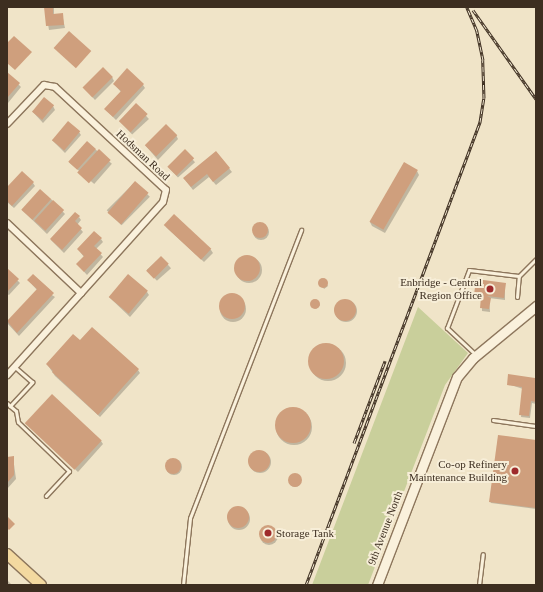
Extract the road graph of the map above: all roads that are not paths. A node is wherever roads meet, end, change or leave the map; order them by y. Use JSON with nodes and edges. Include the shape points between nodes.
{"nodes":[{"id":1,"x":7,"y":124,"type":"edge"},
{"id":2,"x":7,"y":223,"type":"edge"},
{"id":3,"x":301,"y":230,"type":"dead end"},
{"id":4,"x":536,"y":259,"type":"edge"},
{"id":5,"x":519,"y":276,"type":"junction"},
{"id":6,"x":81,"y":293,"type":"junction"},
{"id":7,"x":517,"y":297,"type":"dead end"},
{"id":8,"x":536,"y":306,"type":"edge"},
{"id":9,"x":476,"y":355,"type":"junction"},
{"id":10,"x":14,"y":367,"type":"junction"},
{"id":11,"x":7,"y":375,"type":"edge"},
{"id":12,"x":7,"y":403,"type":"edge"},
{"id":13,"x":10,"y":406,"type":"junction"},
{"id":14,"x":492,"y":420,"type":"dead end"},
{"id":15,"x":536,"y":426,"type":"edge"},
{"id":16,"x":46,"y":496,"type":"dead end"},
{"id":17,"x":7,"y":554,"type":"edge"},
{"id":18,"x":483,"y":554,"type":"dead end"},
{"id":19,"x":41,"y":585,"type":"edge"},
{"id":20,"x":183,"y":585,"type":"edge"},
{"id":21,"x":377,"y":585,"type":"edge"},
{"id":22,"x":479,"y":585,"type":"edge"}],
"edges":[{"from":1,"to":6,"type":"street","name":"Hodsman Road","via":[[44,85],[55,87],[166,190],[163,202]]},
{"from":2,"to":6,"type":"street"},
{"from":3,"to":20,"type":"lane","via":[[190,518]]},
{"from":4,"to":5,"type":"lane"},
{"from":5,"to":7,"type":"lane"},
{"from":5,"to":9,"type":"lane","via":[[469,270],[447,328]]},
{"from":6,"to":10,"type":"street","name":"Hodsman Road"},
{"from":8,"to":9,"type":"street","name":"9th Avenue North"},
{"from":9,"to":21,"type":"street","name":"9th Avenue North","via":[[457,377]]},
{"from":10,"to":11,"type":"street","name":"Hodsman Road"},
{"from":10,"to":13,"type":"lane","via":[[32,382]]},
{"from":12,"to":13,"type":"lane"},
{"from":13,"to":16,"type":"lane","via":[[16,411],[18,422],[69,471]]},
{"from":14,"to":15,"type":"lane"},
{"from":17,"to":19,"type":"main road"},
{"from":18,"to":22,"type":"lane"}]}
